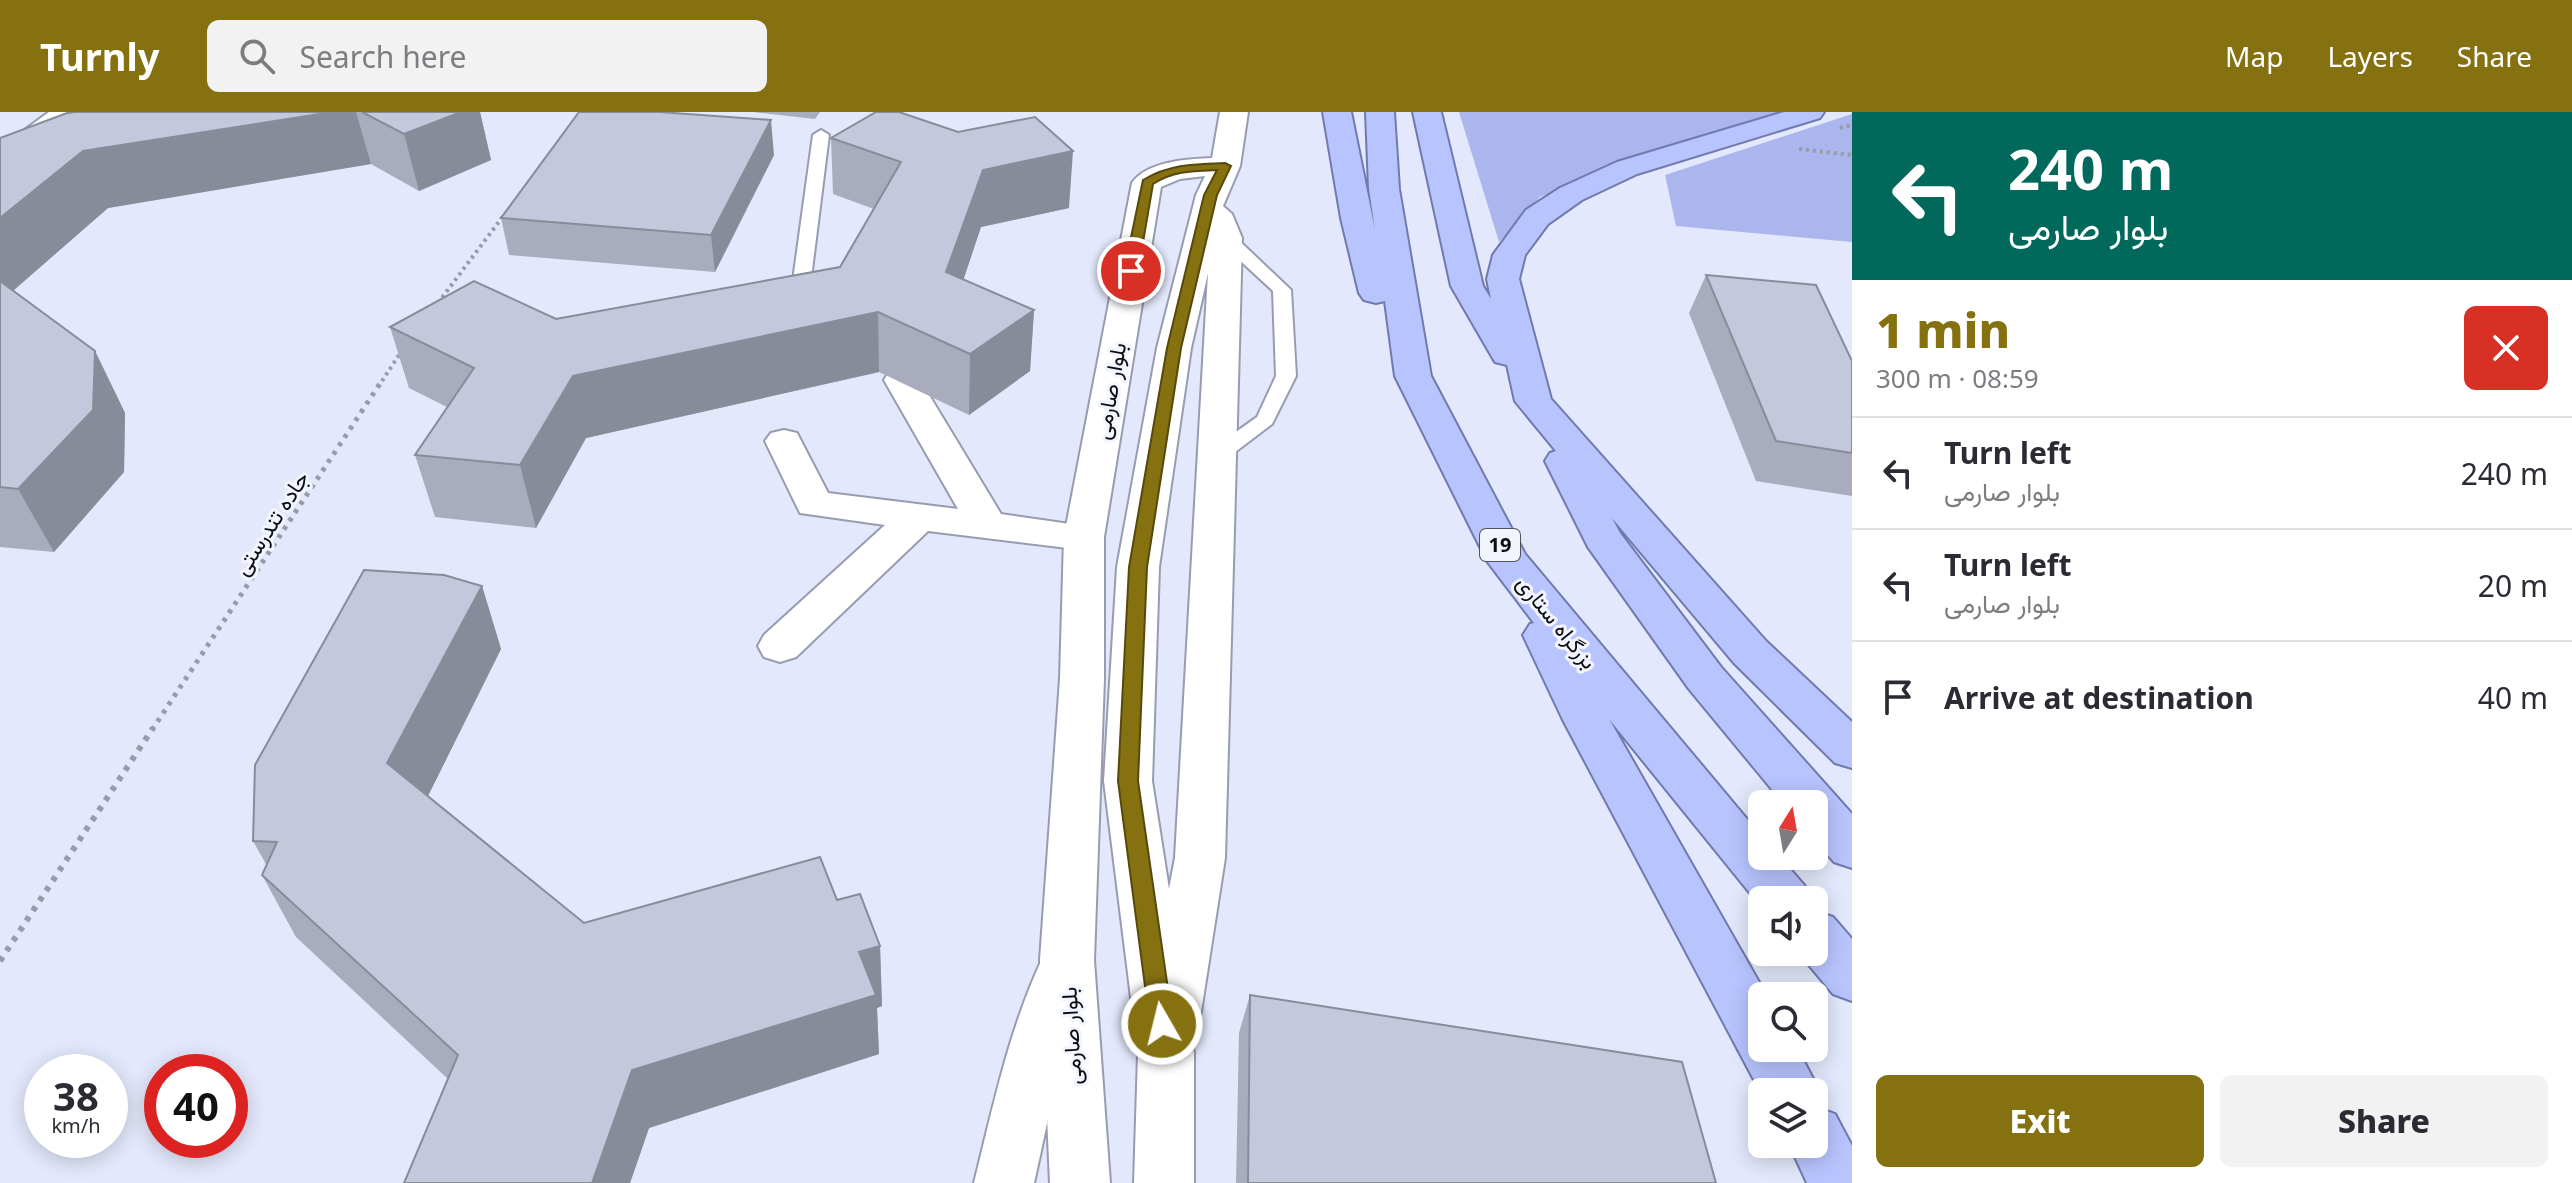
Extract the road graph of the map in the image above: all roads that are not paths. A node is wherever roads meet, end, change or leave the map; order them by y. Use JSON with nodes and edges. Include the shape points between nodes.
{"nodes":[{"id":1,"x":67,"y":112,"type":"edge"},
{"id":2,"x":98,"y":112,"type":"edge"},
{"id":3,"x":1234,"y":112,"type":"edge"},
{"id":4,"x":1337,"y":112,"type":"edge"},
{"id":5,"x":1380,"y":112,"type":"edge"},
{"id":6,"x":1427,"y":112,"type":"edge"},
{"id":7,"x":1810,"y":112,"type":"edge"},
{"id":8,"x":821,"y":135,"type":"dead end"},
{"id":9,"x":0,"y":162,"type":"edge"},
{"id":10,"x":1218,"y":181,"type":"junction"},
{"id":11,"x":0,"y":186,"type":"edge"},
{"id":12,"x":1226,"y":238,"type":"junction"},
{"id":13,"x":786,"y":304,"type":"edge"},
{"id":14,"x":1413,"y":376,"type":"junction"},
{"id":15,"x":902,"y":380,"type":"edge"},
{"id":16,"x":1533,"y":401,"type":"junction"},
{"id":17,"x":784,"y":441,"type":"dead end"},
{"id":18,"x":1215,"y":457,"type":"junction"},
{"id":19,"x":920,"y":516,"type":"junction"},
{"id":20,"x":988,"y":525,"type":"junction"},
{"id":21,"x":1084,"y":537,"type":"junction"},
{"id":22,"x":1508,"y":561,"type":"junction"},
{"id":23,"x":780,"y":646,"type":"dead end"},
{"id":24,"x":1852,"y":750,"type":"edge"},
{"id":25,"x":1802,"y":790,"type":"edge"},
{"id":26,"x":1828,"y":820,"type":"edge"},
{"id":27,"x":1852,"y":848,"type":"edge"},
{"id":28,"x":1774,"y":886,"type":"edge"},
{"id":29,"x":1828,"y":949,"type":"edge"},
{"id":30,"x":1067,"y":960,"type":"junction"},
{"id":31,"x":1852,"y":977,"type":"edge"},
{"id":32,"x":1748,"y":1015,"type":"edge"},
{"id":33,"x":1166,"y":1054,"type":"junction"},
{"id":34,"x":1826,"y":1158,"type":"edge"},
{"id":35,"x":1004,"y":1183,"type":"edge"},
{"id":36,"x":1080,"y":1183,"type":"edge"},
{"id":37,"x":1164,"y":1183,"type":"edge"},
{"id":38,"x":1839,"y":1183,"type":"edge"}],
"edges":[{"from":1,"to":9,"type":"street"},
{"from":2,"to":11,"type":"street"},
{"from":3,"to":10,"type":"street"},
{"from":4,"to":14,"type":"highway","via":[[1356,218],[1382,316]]},
{"from":5,"to":14,"type":"highway","name":"بزرگراه ستاری","number":"19","via":[[1384,189]]},
{"from":6,"to":16,"type":"highway","via":[[1467,286]]},
{"from":7,"to":16,"type":"highway","via":[[1627,168],[1537,217],[1509,255],[1503,279]]},
{"from":8,"to":13,"type":"lane","via":[[801,301]]},
{"from":10,"to":12,"type":"street"},
{"from":10,"to":21,"type":"street","name":"بلوار صارمی","via":[[1181,168],[1147,183]]},
{"from":10,"to":33,"type":"street","via":[[1174,348],[1138,567],[1128,781]]},
{"from":12,"to":18,"type":"street"},
{"from":12,"to":18,"type":"lane","via":[[1282,290],[1286,376],[1265,420]]},
{"from":14,"to":22,"type":"highway","name":"بزرگراه ستاری","number":"19"},
{"from":15,"to":20,"type":"street"},
{"from":16,"to":24,"type":"highway","via":[[1750,652]]},
{"from":16,"to":25,"type":"highway","via":[[1602,538],[1705,678]]},
{"from":17,"to":19,"type":"street","via":[[814,504]]},
{"from":18,"to":33,"type":"street","via":[[1200,858]]},
{"from":19,"to":20,"type":"street"},
{"from":19,"to":23,"type":"street"},
{"from":20,"to":21,"type":"street"},
{"from":21,"to":30,"type":"street","name":"بلوار صارمی"},
{"from":22,"to":28,"type":"highway","name":"بزرگراه ستاری","number":"19"},
{"from":22,"to":32,"type":"highway","via":[[1586,720]]},
{"from":26,"to":27,"type":"highway"},
{"from":29,"to":31,"type":"highway"},
{"from":30,"to":35,"type":"street","via":[[1033,1059]]},
{"from":30,"to":36,"type":"street","name":"بلوار صارمی"},
{"from":33,"to":37,"type":"street"},
{"from":34,"to":38,"type":"highway"}]}
